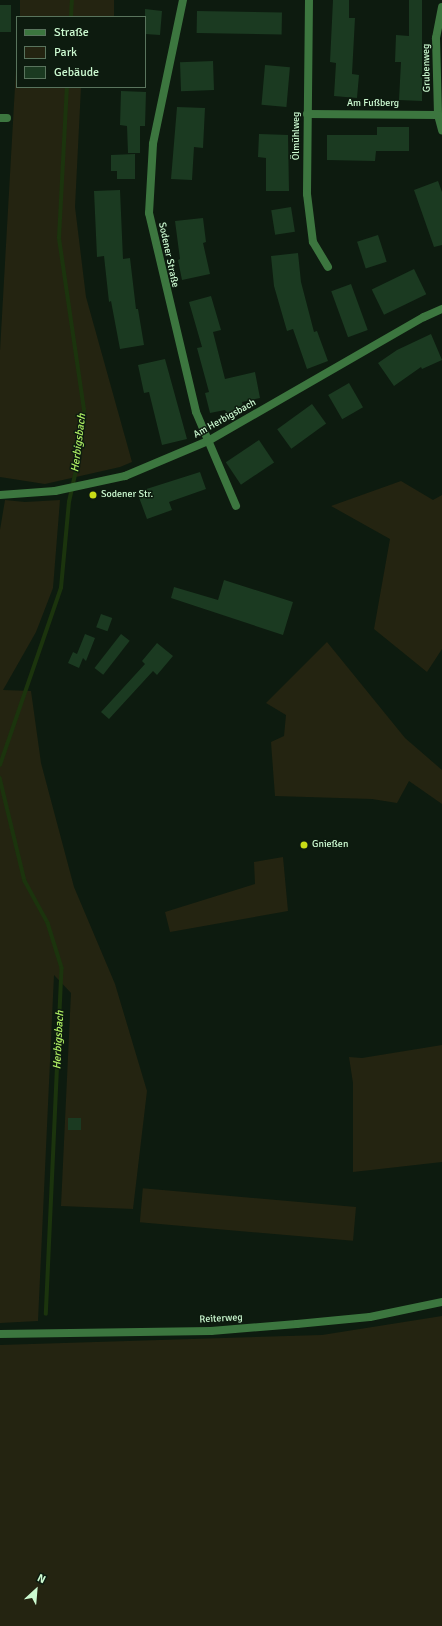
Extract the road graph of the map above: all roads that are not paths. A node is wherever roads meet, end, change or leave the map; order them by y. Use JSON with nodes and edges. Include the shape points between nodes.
{"nodes":[{"id":1,"x":183,"y":0,"type":"edge"},
{"id":2,"x":309,"y":0,"type":"edge"},
{"id":3,"x":442,"y":7,"type":"edge"},
{"id":4,"x":307,"y":114,"type":"junction"},
{"id":5,"x":438,"y":115,"type":"junction"},
{"id":6,"x":442,"y":130,"type":"edge"},
{"id":7,"x":328,"y":267,"type":"dead end"},
{"id":8,"x":442,"y":309,"type":"edge"},
{"id":9,"x":208,"y":441,"type":"junction"},
{"id":10,"x":0,"y":495,"type":"edge"},
{"id":11,"x":236,"y":506,"type":"dead end"},
{"id":12,"x":442,"y":1302,"type":"edge"},
{"id":13,"x":0,"y":1334,"type":"edge"}],
"edges":[{"from":1,"to":9,"type":"street","name":"Sodener Straße","via":[[153,144],[149,213],[194,404]]},
{"from":2,"to":4,"type":"street","name":"Ölmühlweg"},
{"from":3,"to":5,"type":"street","name":"Grubenweg","via":[[436,38]]},
{"from":4,"to":5,"type":"street","name":"Am Fußberg"},
{"from":4,"to":7,"type":"street","name":"Ölmühlweg","via":[[307,194],[313,242]]},
{"from":5,"to":6,"type":"street","name":"Grubenweg"},
{"from":8,"to":9,"type":"street","name":"Am Herbigsbach","via":[[424,316]]},
{"from":9,"to":10,"type":"street","name":"Am Herbigsbach","via":[[125,476],[55,491]]},
{"from":9,"to":11,"type":"street","name":"Sodener Straße"},
{"from":12,"to":13,"type":"street","name":"Reiterweg","via":[[370,1316],[234,1329]]}]}
